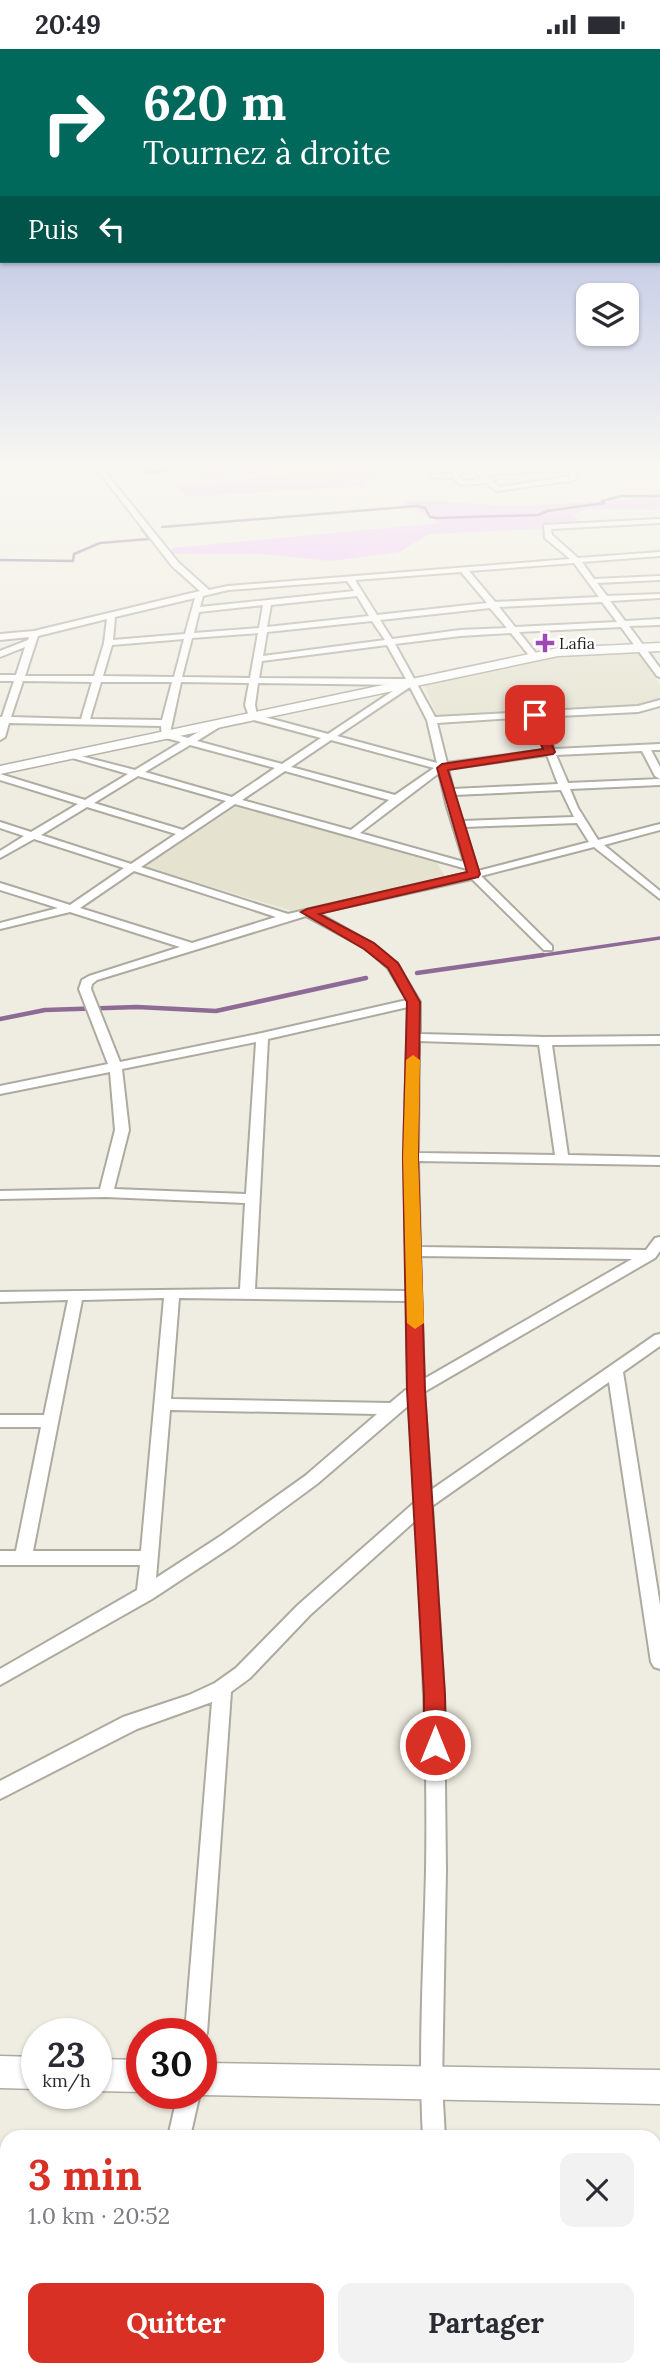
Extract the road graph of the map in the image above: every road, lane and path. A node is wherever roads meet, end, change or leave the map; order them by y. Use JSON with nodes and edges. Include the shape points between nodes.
{"nodes":[{"id":1,"x":187,"y":577,"type":"edge"},
{"id":2,"x":380,"y":577,"type":"edge"},
{"id":3,"x":469,"y":577,"type":"edge"},
{"id":4,"x":589,"y":577,"type":"edge"},
{"id":5,"x":660,"y":578,"type":"edge"},
{"id":6,"x":350,"y":579,"type":"junction"},
{"id":7,"x":592,"y":581,"type":"junction"},
{"id":8,"x":203,"y":593,"type":"junction"},
{"id":9,"x":359,"y":593,"type":"junction"},
{"id":10,"x":660,"y":596,"type":"edge"},
{"id":11,"x":605,"y":599,"type":"junction"},
{"id":12,"x":267,"y":604,"type":"junction"},
{"id":13,"x":493,"y":605,"type":"junction"},
{"id":14,"x":195,"y":610,"type":"junction"},
{"id":15,"x":111,"y":617,"type":"junction"},
{"id":16,"x":375,"y":618,"type":"junction"},
{"id":17,"x":660,"y":622,"type":"edge"},
{"id":18,"x":625,"y":624,"type":"junction"},
{"id":19,"x":512,"y":629,"type":"junction"},
{"id":20,"x":262,"y":631,"type":"junction"},
{"id":21,"x":189,"y":636,"type":"junction"},
{"id":22,"x":0,"y":637,"type":"edge"},
{"id":23,"x":33,"y":638,"type":"junction"},
{"id":24,"x":390,"y":642,"type":"junction"},
{"id":25,"x":108,"y":643,"type":"junction"},
{"id":26,"x":660,"y":647,"type":"edge"},
{"id":27,"x":643,"y":648,"type":"junction"},
{"id":28,"x":0,"y":654,"type":"edge"},
{"id":29,"x":535,"y":657,"type":"junction"},
{"id":30,"x":258,"y":659,"type":"junction"},
{"id":31,"x":660,"y":674,"type":"edge"},
{"id":32,"x":0,"y":678,"type":"edge"},
{"id":33,"x":20,"y":678,"type":"junction"},
{"id":34,"x":98,"y":678,"type":"junction"},
{"id":35,"x":179,"y":678,"type":"junction"},
{"id":36,"x":255,"y":679,"type":"junction"},
{"id":37,"x":412,"y":683,"type":"junction"},
{"id":38,"x":660,"y":703,"type":"edge"},
{"id":39,"x":535,"y":715,"type":"junction"},
{"id":40,"x":253,"y":717,"type":"junction"},
{"id":41,"x":3,"y":720,"type":"edge"},
{"id":42,"x":432,"y":720,"type":"junction"},
{"id":43,"x":85,"y":721,"type":"junction"},
{"id":44,"x":218,"y":724,"type":"junction"},
{"id":45,"x":166,"y":729,"type":"junction"},
{"id":46,"x":0,"y":737,"type":"edge"},
{"id":47,"x":331,"y":739,"type":"junction"},
{"id":48,"x":188,"y":742,"type":"junction"},
{"id":49,"x":660,"y":747,"type":"edge"},
{"id":50,"x":645,"y":748,"type":"junction"},
{"id":51,"x":550,"y":752,"type":"junction"},
{"id":52,"x":72,"y":755,"type":"junction"},
{"id":53,"x":286,"y":768,"type":"junction"},
{"id":54,"x":442,"y":768,"type":"junction"},
{"id":55,"x":0,"y":771,"type":"edge"},
{"id":56,"x":136,"y":773,"type":"junction"},
{"id":57,"x":660,"y":776,"type":"edge"},
{"id":58,"x":0,"y":778,"type":"edge"},
{"id":59,"x":660,"y":782,"type":"edge"},
{"id":60,"x":564,"y":786,"type":"junction"},
{"id":61,"x":448,"y":792,"type":"junction"},
{"id":62,"x":397,"y":799,"type":"junction"},
{"id":63,"x":236,"y":801,"type":"junction"},
{"id":64,"x":82,"y":804,"type":"junction"},
{"id":65,"x":580,"y":820,"type":"junction"},
{"id":66,"x":459,"y":824,"type":"junction"},
{"id":67,"x":0,"y":825,"type":"edge"},
{"id":68,"x":660,"y":827,"type":"edge"},
{"id":69,"x":186,"y":834,"type":"junction"},
{"id":70,"x":352,"y":834,"type":"junction"},
{"id":71,"x":31,"y":835,"type":"junction"},
{"id":72,"x":594,"y":842,"type":"junction"},
{"id":73,"x":0,"y":855,"type":"edge"},
{"id":74,"x":134,"y":868,"type":"junction"},
{"id":75,"x":472,"y":871,"type":"junction"},
{"id":76,"x":0,"y":886,"type":"edge"},
{"id":77,"x":660,"y":896,"type":"edge"},
{"id":78,"x":72,"y":908,"type":"junction"},
{"id":79,"x":307,"y":912,"type":"junction"},
{"id":80,"x":287,"y":916,"type":"junction"},
{"id":81,"x":0,"y":926,"type":"edge"},
{"id":82,"x":189,"y":946,"type":"junction"},
{"id":83,"x":548,"y":948,"type":"dead end"},
{"id":84,"x":414,"y":1002,"type":"junction"},
{"id":85,"x":262,"y":1037,"type":"junction"},
{"id":86,"x":413,"y":1037,"type":"junction"},
{"id":87,"x":660,"y":1040,"type":"edge"},
{"id":88,"x":545,"y":1041,"type":"junction"},
{"id":89,"x":115,"y":1066,"type":"junction"},
{"id":90,"x":0,"y":1090,"type":"edge"},
{"id":91,"x":411,"y":1157,"type":"junction"},
{"id":92,"x":562,"y":1160,"type":"junction"},
{"id":93,"x":660,"y":1161,"type":"edge"},
{"id":94,"x":106,"y":1193,"type":"junction"},
{"id":95,"x":0,"y":1195,"type":"edge"},
{"id":96,"x":253,"y":1199,"type":"junction"},
{"id":97,"x":660,"y":1241,"type":"edge"},
{"id":98,"x":412,"y":1251,"type":"junction"},
{"id":99,"x":650,"y":1255,"type":"junction"},
{"id":100,"x":172,"y":1293,"type":"junction"},
{"id":101,"x":247,"y":1294,"type":"junction"},
{"id":102,"x":76,"y":1295,"type":"junction"},
{"id":103,"x":415,"y":1296,"type":"junction"},
{"id":104,"x":0,"y":1297,"type":"edge"},
{"id":105,"x":660,"y":1339,"type":"edge"},
{"id":106,"x":615,"y":1372,"type":"junction"},
{"id":107,"x":416,"y":1390,"type":"junction"},
{"id":108,"x":163,"y":1403,"type":"junction"},
{"id":109,"x":393,"y":1409,"type":"junction"},
{"id":110,"x":0,"y":1421,"type":"edge"},
{"id":111,"x":50,"y":1421,"type":"junction"},
{"id":112,"x":423,"y":1504,"type":"junction"},
{"id":113,"x":0,"y":1558,"type":"edge"},
{"id":114,"x":23,"y":1558,"type":"junction"},
{"id":115,"x":150,"y":1558,"type":"junction"},
{"id":116,"x":146,"y":1594,"type":"junction"},
{"id":117,"x":660,"y":1662,"type":"edge"},
{"id":118,"x":0,"y":1678,"type":"edge"},
{"id":119,"x":222,"y":1688,"type":"junction"},
{"id":120,"x":0,"y":1791,"type":"edge"},
{"id":121,"x":197,"y":2018,"type":"edge"},
{"id":122,"x":0,"y":2071,"type":"edge"},
{"id":123,"x":21,"y":2072,"type":"edge"},
{"id":124,"x":217,"y":2079,"type":"edge"},
{"id":125,"x":431,"y":2084,"type":"junction"},
{"id":126,"x":660,"y":2087,"type":"edge"},
{"id":127,"x":185,"y":2109,"type":"edge"},
{"id":128,"x":181,"y":2130,"type":"edge"},
{"id":129,"x":434,"y":2130,"type":"edge"}],
"edges":[{"from":1,"to":8,"type":"street"},
{"from":2,"to":6,"type":"street"},
{"from":3,"to":13,"type":"street"},
{"from":4,"to":7,"type":"street"},
{"from":5,"to":7,"type":"street"},
{"from":6,"to":8,"type":"street"},
{"from":6,"to":9,"type":"street"},
{"from":7,"to":11,"type":"street"},
{"from":8,"to":14,"type":"street"},
{"from":8,"to":15,"type":"street"},
{"from":9,"to":12,"type":"street"},
{"from":9,"to":16,"type":"street"},
{"from":10,"to":11,"type":"street"},
{"from":11,"to":13,"type":"street"},
{"from":11,"to":18,"type":"street"},
{"from":12,"to":14,"type":"street"},
{"from":12,"to":20,"type":"street"},
{"from":13,"to":16,"type":"street"},
{"from":13,"to":19,"type":"street"},
{"from":14,"to":21,"type":"street"},
{"from":15,"to":23,"type":"street"},
{"from":15,"to":25,"type":"street"},
{"from":16,"to":20,"type":"street"},
{"from":16,"to":24,"type":"street"},
{"from":17,"to":18,"type":"street"},
{"from":18,"to":19,"type":"street"},
{"from":18,"to":27,"type":"street"},
{"from":19,"to":24,"type":"street"},
{"from":19,"to":29,"type":"street"},
{"from":20,"to":21,"type":"street"},
{"from":20,"to":30,"type":"street"},
{"from":21,"to":25,"type":"street"},
{"from":21,"to":35,"type":"street"},
{"from":22,"to":23,"type":"street"},
{"from":23,"to":28,"type":"street"},
{"from":23,"to":33,"type":"street"},
{"from":24,"to":30,"type":"street"},
{"from":24,"to":37,"type":"street"},
{"from":25,"to":34,"type":"street"},
{"from":26,"to":27,"type":"street"},
{"from":27,"to":29,"type":"street"},
{"from":27,"to":31,"type":"street"},
{"from":29,"to":37,"type":"street"},
{"from":30,"to":36,"type":"street"},
{"from":32,"to":33,"type":"street"},
{"from":33,"to":34,"type":"street"},
{"from":33,"to":41,"type":"street"},
{"from":34,"to":35,"type":"street"},
{"from":34,"to":43,"type":"street"},
{"from":35,"to":36,"type":"street"},
{"from":35,"to":45,"type":"street"},
{"from":36,"to":37,"type":"street"},
{"from":36,"to":40,"type":"street","via":[[250,705]]},
{"from":37,"to":40,"type":"street"},
{"from":37,"to":42,"type":"street"},
{"from":37,"to":47,"type":"street"},
{"from":38,"to":39,"type":"street","via":[[638,709]]},
{"from":39,"to":42,"type":"street"},
{"from":39,"to":51,"type":"street"},
{"from":40,"to":44,"type":"street"},
{"from":40,"to":47,"type":"street"},
{"from":41,"to":43,"type":"street"},
{"from":41,"to":46,"type":"street"},
{"from":42,"to":54,"type":"street"},
{"from":43,"to":45,"type":"street"},
{"from":44,"to":45,"type":"street"},
{"from":44,"to":48,"type":"street"},
{"from":45,"to":48,"type":"street"},
{"from":45,"to":52,"type":"street"},
{"from":47,"to":53,"type":"street"},
{"from":47,"to":54,"type":"street"},
{"from":48,"to":53,"type":"street"},
{"from":48,"to":56,"type":"street"},
{"from":49,"to":50,"type":"street"},
{"from":50,"to":51,"type":"street"},
{"from":50,"to":57,"type":"street"},
{"from":51,"to":54,"type":"street"},
{"from":51,"to":60,"type":"street"},
{"from":52,"to":55,"type":"street"},
{"from":52,"to":56,"type":"street"},
{"from":53,"to":62,"type":"street"},
{"from":53,"to":63,"type":"street"},
{"from":54,"to":61,"type":"street"},
{"from":54,"to":62,"type":"street"},
{"from":56,"to":63,"type":"street"},
{"from":56,"to":64,"type":"street"},
{"from":58,"to":64,"type":"street"},
{"from":59,"to":60,"type":"street"},
{"from":60,"to":61,"type":"street"},
{"from":60,"to":65,"type":"street"},
{"from":61,"to":66,"type":"street"},
{"from":62,"to":70,"type":"street"},
{"from":63,"to":69,"type":"street"},
{"from":63,"to":70,"type":"street"},
{"from":64,"to":69,"type":"street"},
{"from":64,"to":71,"type":"street"},
{"from":65,"to":66,"type":"street"},
{"from":65,"to":72,"type":"street"},
{"from":66,"to":75,"type":"street"},
{"from":67,"to":71,"type":"street"},
{"from":68,"to":72,"type":"street"},
{"from":69,"to":74,"type":"street"},
{"from":70,"to":75,"type":"street"},
{"from":71,"to":73,"type":"street"},
{"from":71,"to":74,"type":"street"},
{"from":72,"to":75,"type":"street"},
{"from":72,"to":77,"type":"street"},
{"from":74,"to":78,"type":"street"},
{"from":74,"to":80,"type":"street"},
{"from":75,"to":79,"type":"street"},
{"from":75,"to":83,"type":"street"},
{"from":76,"to":78,"type":"street"},
{"from":78,"to":81,"type":"street"},
{"from":78,"to":82,"type":"street"},
{"from":79,"to":80,"type":"street"},
{"from":79,"to":84,"type":"street","via":[[369,946],[393,966]]},
{"from":80,"to":82,"type":"street"},
{"from":82,"to":89,"type":"street","via":[[86,983]]},
{"from":84,"to":85,"type":"street"},
{"from":84,"to":86,"type":"street"},
{"from":85,"to":89,"type":"street"},
{"from":85,"to":96,"type":"street"},
{"from":86,"to":88,"type":"street"},
{"from":86,"to":91,"type":"street"},
{"from":87,"to":88,"type":"street"},
{"from":88,"to":92,"type":"street"},
{"from":89,"to":90,"type":"street"},
{"from":89,"to":94,"type":"street","via":[[122,1130]]},
{"from":91,"to":92,"type":"street"},
{"from":91,"to":98,"type":"street"},
{"from":92,"to":93,"type":"street"},
{"from":94,"to":95,"type":"street"},
{"from":94,"to":96,"type":"street"},
{"from":96,"to":101,"type":"street"},
{"from":97,"to":99,"type":"street"},
{"from":98,"to":99,"type":"street"},
{"from":98,"to":103,"type":"street"},
{"from":99,"to":107,"type":"street"},
{"from":100,"to":101,"type":"street"},
{"from":100,"to":102,"type":"street"},
{"from":100,"to":108,"type":"street"},
{"from":101,"to":103,"type":"street"},
{"from":102,"to":104,"type":"street"},
{"from":102,"to":111,"type":"street"},
{"from":103,"to":107,"type":"street"},
{"from":105,"to":106,"type":"street"},
{"from":106,"to":112,"type":"street"},
{"from":106,"to":117,"type":"street"},
{"from":107,"to":109,"type":"street"},
{"from":107,"to":112,"type":"street"},
{"from":108,"to":109,"type":"street"},
{"from":108,"to":115,"type":"street"},
{"from":109,"to":116,"type":"street","via":[[310,1479]]},
{"from":110,"to":111,"type":"street"},
{"from":111,"to":114,"type":"street"},
{"from":112,"to":119,"type":"street"},
{"from":112,"to":125,"type":"street","via":[[435,1695]]},
{"from":113,"to":114,"type":"street"},
{"from":114,"to":115,"type":"street"},
{"from":115,"to":116,"type":"street"},
{"from":116,"to":118,"type":"street"},
{"from":119,"to":120,"type":"street","via":[[130,1723]]},
{"from":119,"to":121,"type":"street"},
{"from":122,"to":123,"type":"street"},
{"from":124,"to":125,"type":"street"},
{"from":125,"to":126,"type":"street"},
{"from":125,"to":129,"type":"street"},
{"from":127,"to":128,"type":"street"}]}
